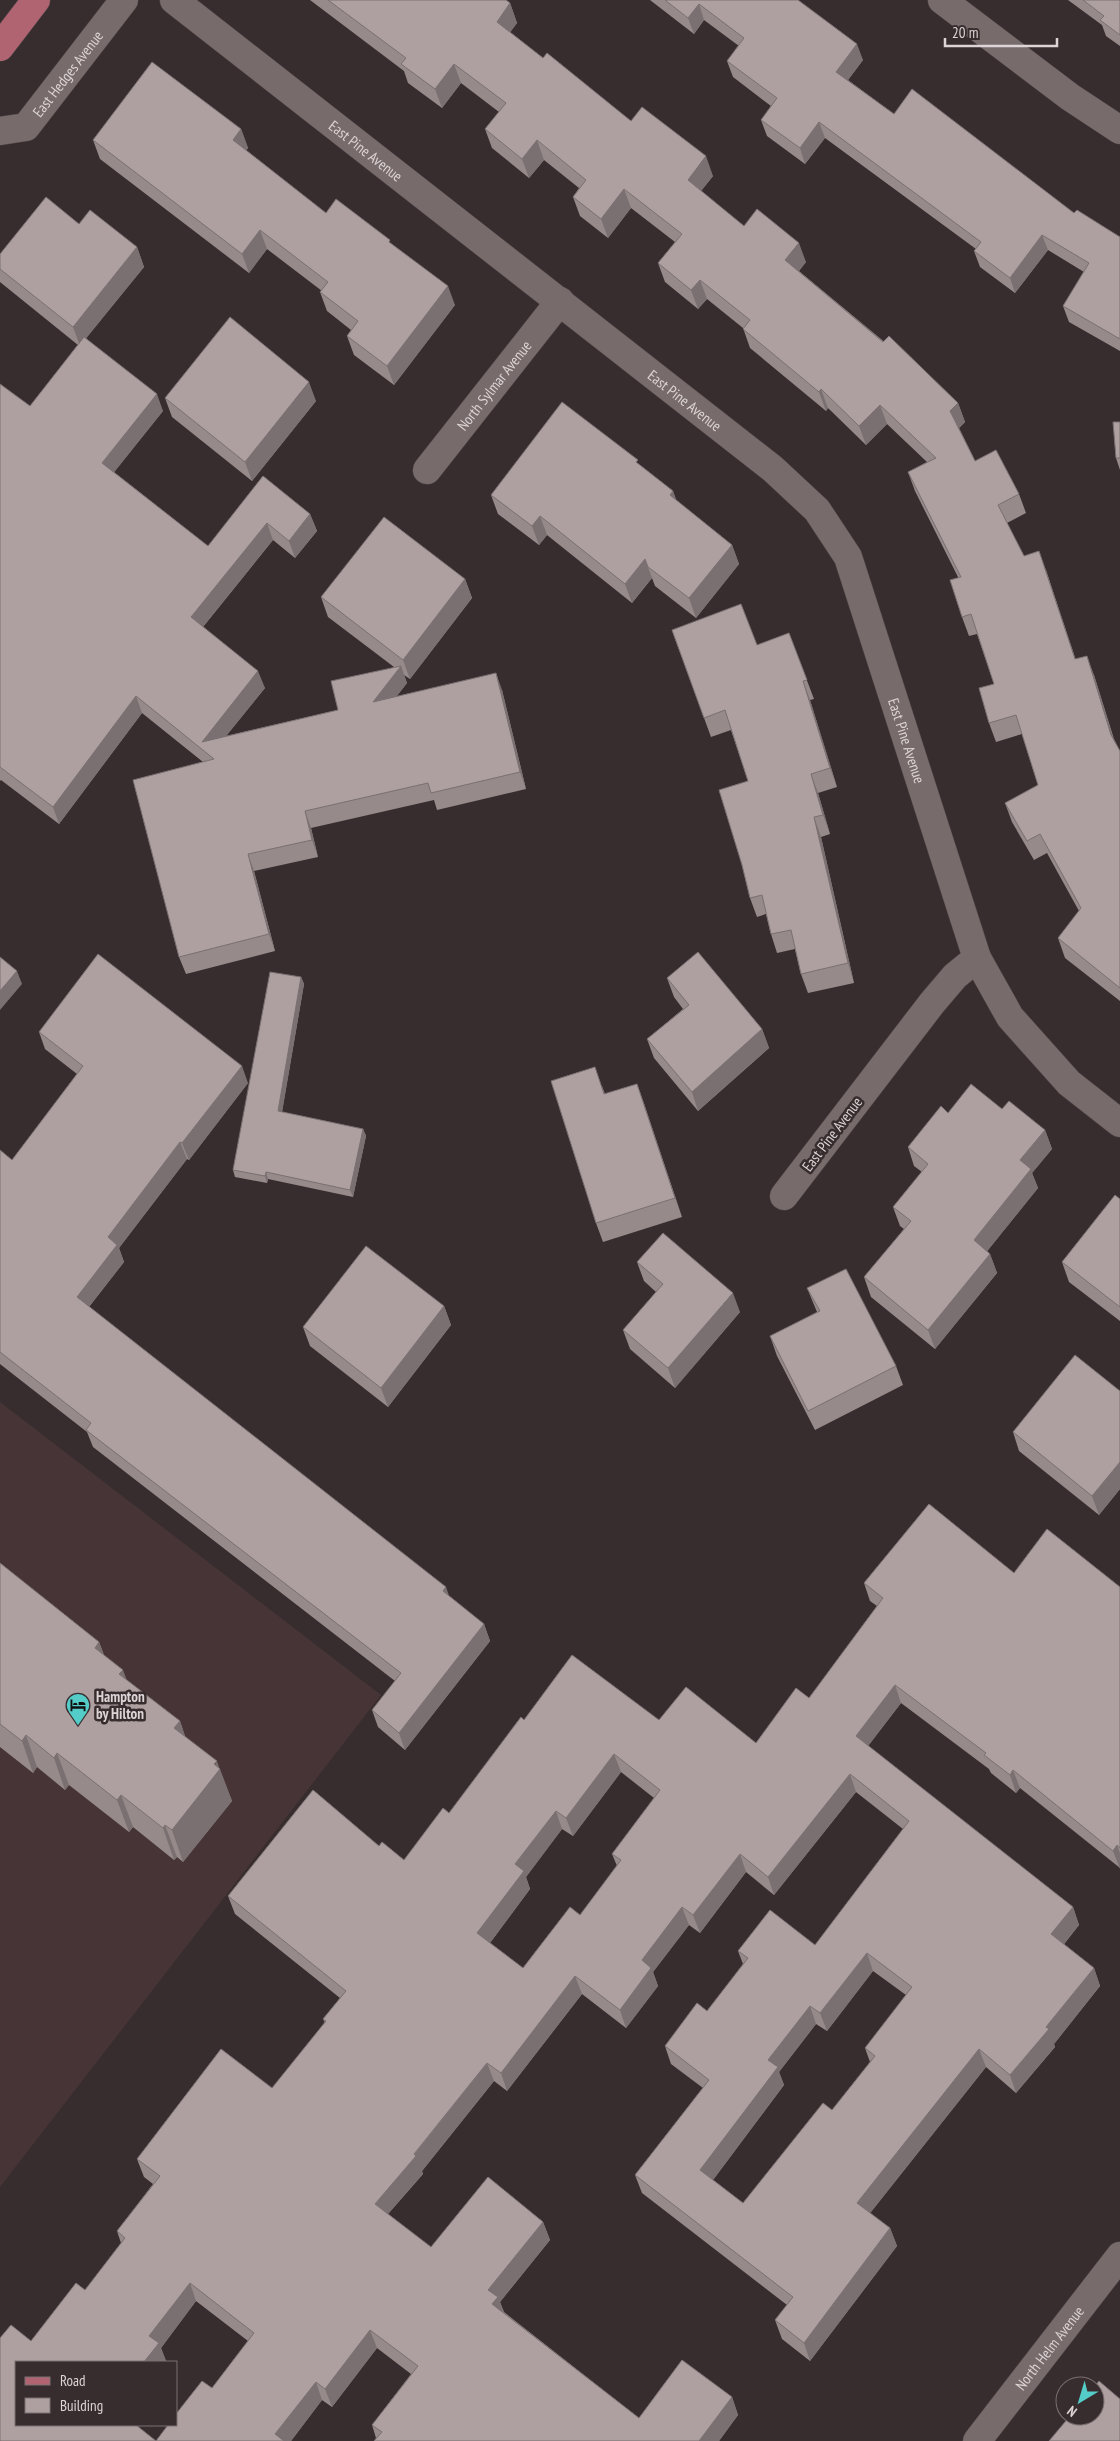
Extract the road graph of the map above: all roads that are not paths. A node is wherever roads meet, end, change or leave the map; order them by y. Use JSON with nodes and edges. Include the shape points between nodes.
{"nodes":[{"id":1,"x":36,"y":0,"type":"edge"},
{"id":2,"x":124,"y":0,"type":"edge"},
{"id":3,"x":174,"y":0,"type":"edge"},
{"id":4,"x":942,"y":0,"type":"edge"},
{"id":5,"x":0,"y":47,"type":"edge"},
{"id":6,"x":13,"y":129,"type":"edge"},
{"id":7,"x":1120,"y":130,"type":"edge"},
{"id":8,"x":560,"y":301,"type":"junction"},
{"id":9,"x":427,"y":470,"type":"dead end"},
{"id":10,"x":977,"y":958,"type":"junction"},
{"id":11,"x":1120,"y":1123,"type":"edge"},
{"id":12,"x":784,"y":1196,"type":"dead end"},
{"id":13,"x":1120,"y":2256,"type":"edge"},
{"id":14,"x":977,"y":2441,"type":"edge"}],
"edges":[{"from":1,"to":5,"type":"main road"},
{"from":2,"to":6,"type":"street","name":"East Hedges Avenue"},
{"from":3,"to":8,"type":"street","name":"East Pine Avenue"},
{"from":4,"to":7,"type":"street","via":[[1070,97]]},
{"from":8,"to":9,"type":"street","name":"North Sylmar Avenue"},
{"from":8,"to":10,"type":"street","name":"East Pine Avenue","via":[[772,468],[817,510],[848,557]]},
{"from":10,"to":11,"type":"street","name":"East Pine Avenue","via":[[1010,1018],[1069,1084]]},
{"from":10,"to":12,"type":"street","name":"East Pine Avenue","via":[[955,976],[932,1003]]},
{"from":13,"to":14,"type":"street","name":"North Helm Avenue"}]}
